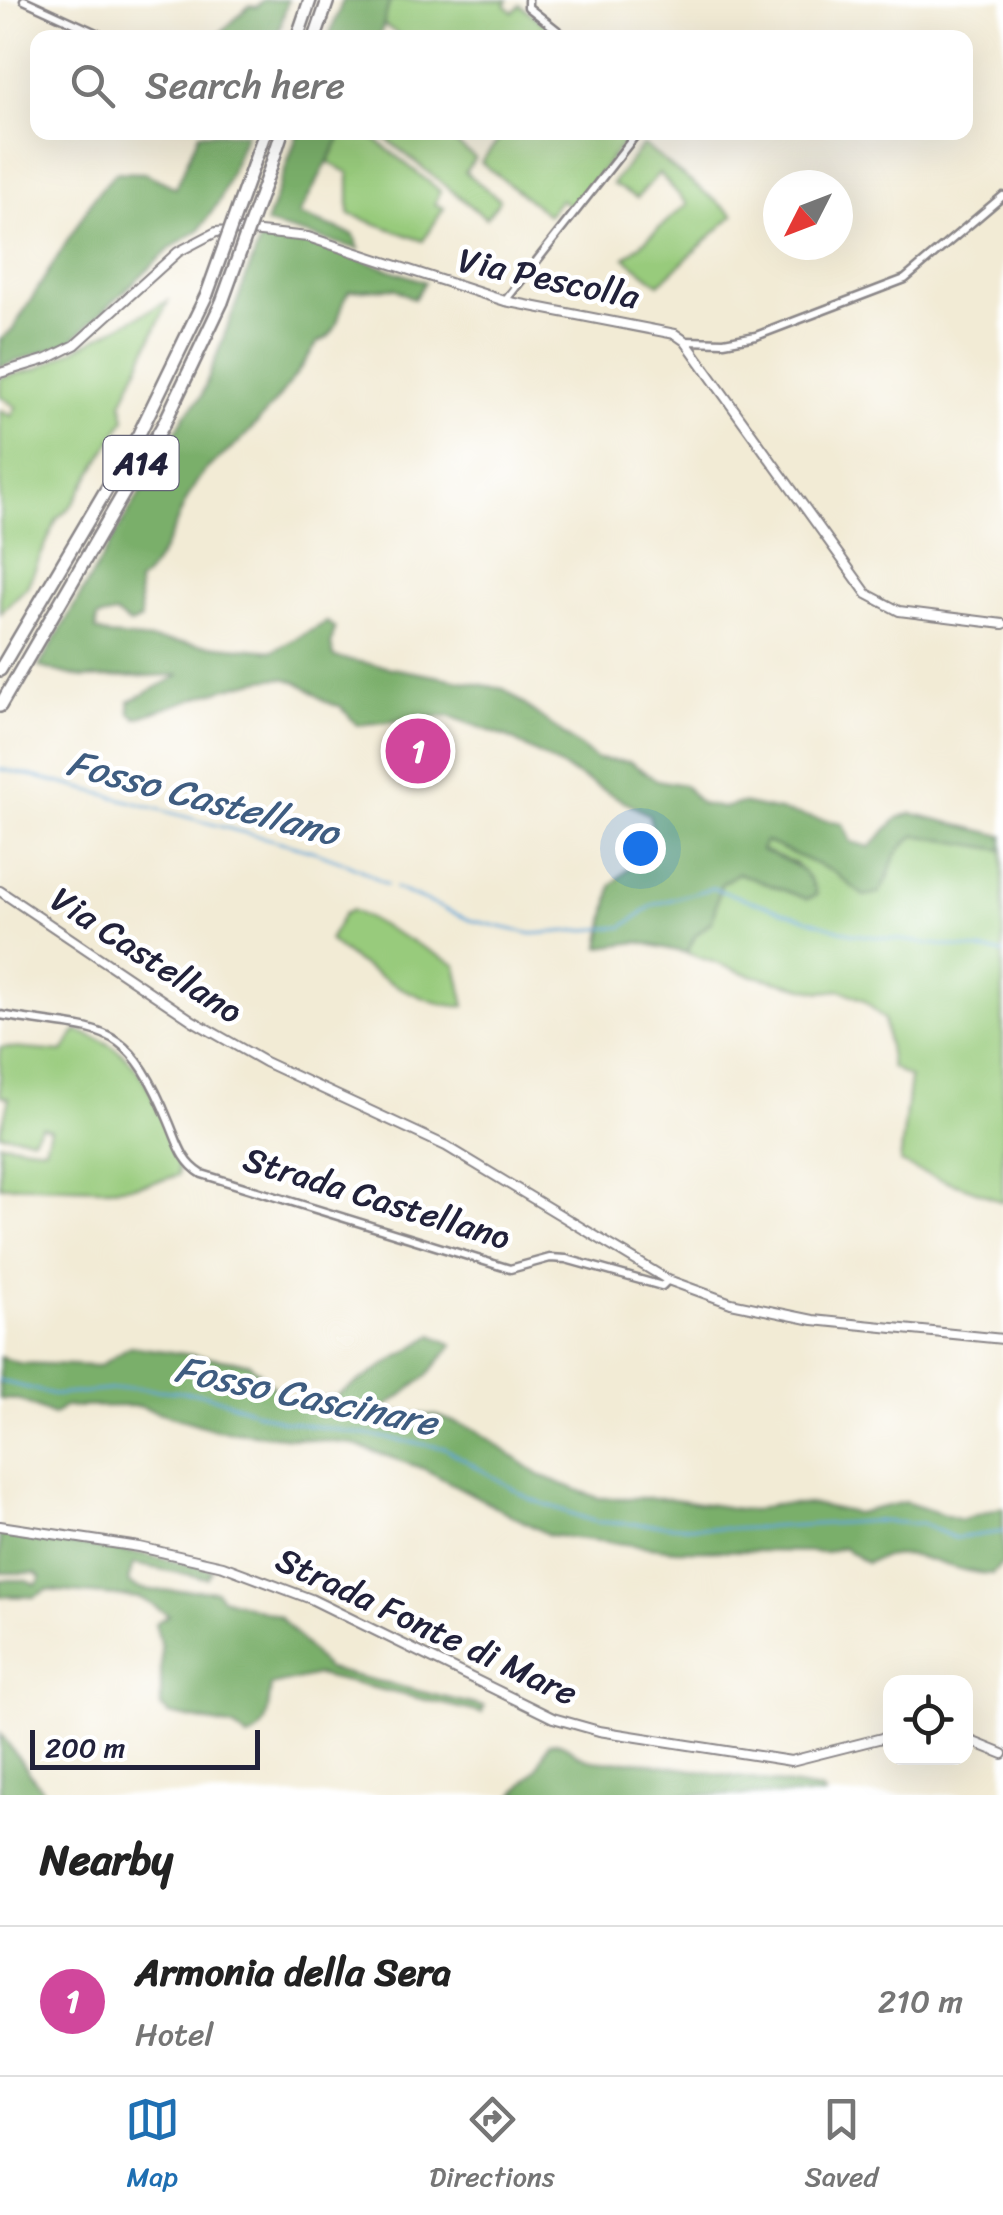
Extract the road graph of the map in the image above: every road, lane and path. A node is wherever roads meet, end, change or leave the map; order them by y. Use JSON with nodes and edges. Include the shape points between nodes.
{"nodes":[{"id":1,"x":310,"y":0,"type":"edge"},
{"id":2,"x":328,"y":0,"type":"edge"},
{"id":3,"x":528,"y":0,"type":"edge"},
{"id":4,"x":27,"y":1,"type":"edge"},
{"id":5,"x":90,"y":30,"type":"edge"},
{"id":6,"x":301,"y":30,"type":"edge"},
{"id":7,"x":318,"y":30,"type":"edge"},
{"id":8,"x":557,"y":30,"type":"edge"},
{"id":9,"x":262,"y":140,"type":"edge"},
{"id":10,"x":279,"y":140,"type":"edge"},
{"id":11,"x":632,"y":140,"type":"edge"},
{"id":12,"x":1003,"y":196,"type":"edge"},
{"id":13,"x":505,"y":302,"type":"junction"},
{"id":14,"x":685,"y":340,"type":"junction"},
{"id":15,"x":0,"y":372,"type":"edge"},
{"id":16,"x":1003,"y":624,"type":"edge"},
{"id":17,"x":0,"y":670,"type":"edge"},
{"id":18,"x":0,"y":706,"type":"edge"},
{"id":19,"x":0,"y":892,"type":"edge"},
{"id":20,"x":0,"y":1014,"type":"edge"},
{"id":21,"x":266,"y":1062,"type":"joint"},
{"id":22,"x":668,"y":1280,"type":"junction"},
{"id":23,"x":1003,"y":1338,"type":"edge"},
{"id":24,"x":0,"y":1526,"type":"edge"},
{"id":25,"x":883,"y":1738,"type":"edge"},
{"id":26,"x":973,"y":1742,"type":"edge"},
{"id":27,"x":1003,"y":1754,"type":"edge"}],
"edges":[{"from":1,"to":6,"type":"highway"},
{"from":2,"to":7,"type":"highway"},
{"from":3,"to":8,"type":"street"},
{"from":4,"to":5,"type":"street"},
{"from":9,"to":17,"type":"highway","number":"A14","bridge":true,"via":[[206,294],[139,434]]},
{"from":10,"to":18,"type":"highway","number":"A14","bridge":true,"via":[[222,302],[165,422]]},
{"from":11,"to":13,"type":"street"},
{"from":12,"to":14,"type":"street","via":[[905,279],[756,336]]},
{"from":13,"to":14,"type":"street","name":"Via Pescolla"},
{"from":13,"to":15,"type":"street","name":"Via Pescolla","via":[[308,237],[264,229],[216,232],[178,252],[76,345]]},
{"from":14,"to":16,"type":"street","via":[[868,594],[900,611]]},
{"from":19,"to":21,"type":"street","name":"Via Castellano"},
{"from":20,"to":22,"type":"street","name":"Strada Castellano","via":[[88,1026],[125,1044],[144,1065],[186,1162],[202,1174],[493,1265],[522,1269],[566,1259],[662,1286]]},
{"from":21,"to":22,"type":"street","name":"Strada Castellano","via":[[446,1146]]},
{"from":22,"to":23,"type":"street","name":"Strada Castellano","via":[[732,1303],[813,1320]]},
{"from":24,"to":25,"type":"street","name":"Strada Fonte di Mare","via":[[223,1566],[310,1600],[554,1718],[599,1731],[790,1761]]},
{"from":26,"to":27,"type":"street"}]}
